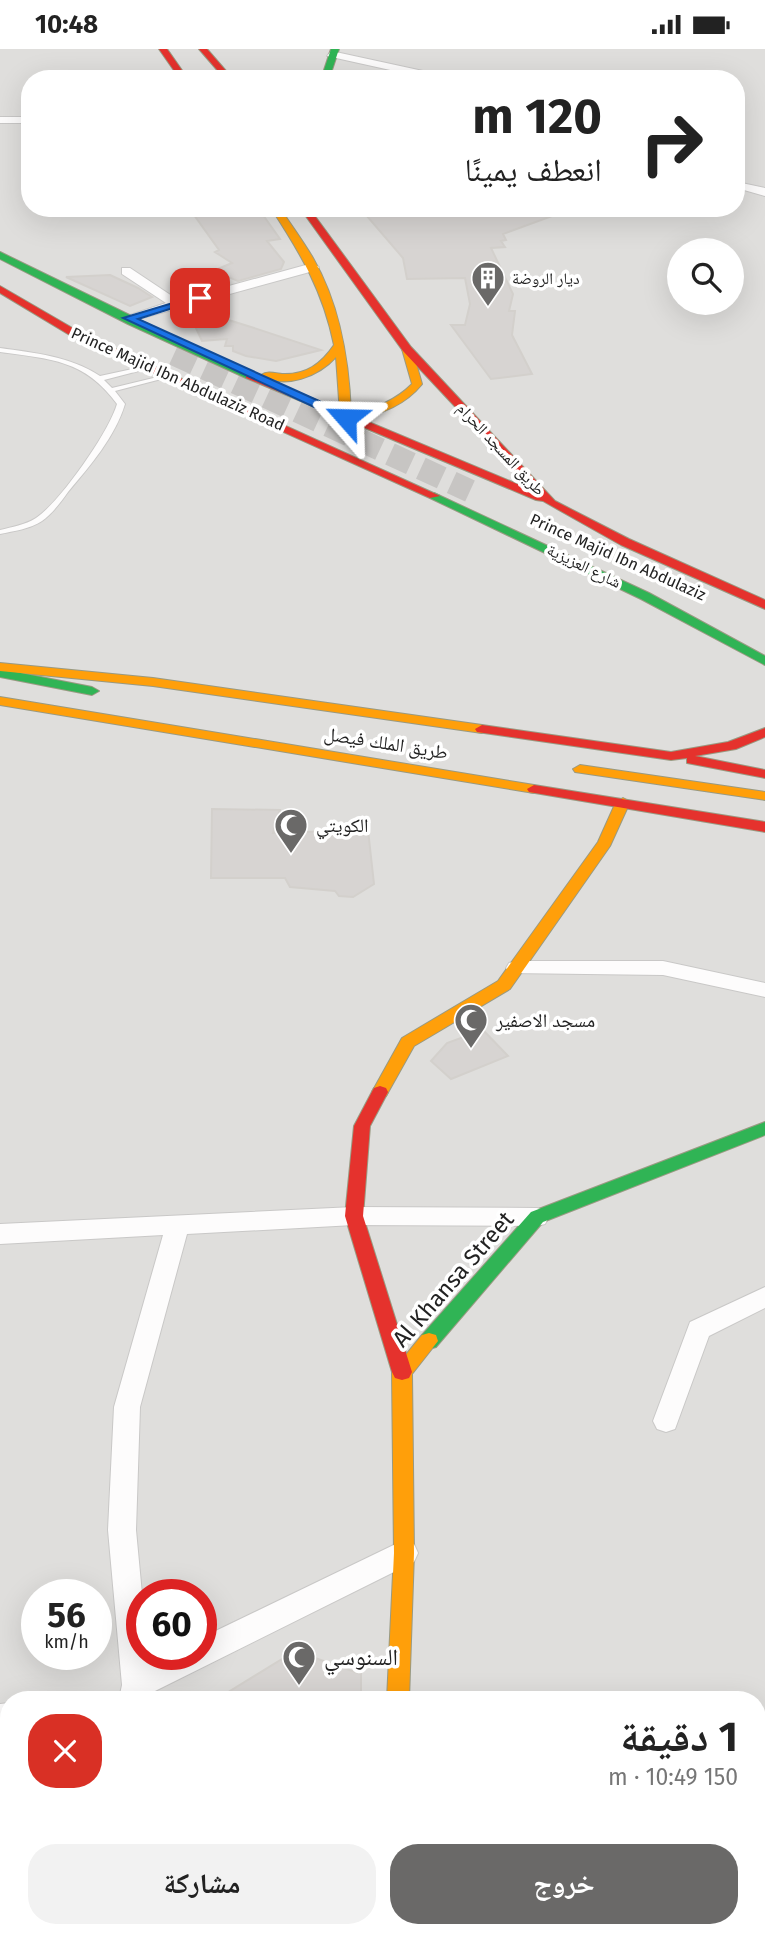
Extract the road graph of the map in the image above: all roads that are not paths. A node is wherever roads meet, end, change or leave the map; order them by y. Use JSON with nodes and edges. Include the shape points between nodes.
{"nodes":[{"id":1,"x":204,"y":49,"type":"edge"},
{"id":2,"x":168,"y":50,"type":"edge"},
{"id":3,"x":333,"y":51,"type":"edge"},
{"id":4,"x":187,"y":70,"type":"edge"},
{"id":5,"x":222,"y":70,"type":"edge"},
{"id":6,"x":328,"y":70,"type":"edge"},
{"id":7,"x":410,"y":70,"type":"edge"},
{"id":8,"x":0,"y":120,"type":"edge"},
{"id":9,"x":21,"y":120,"type":"edge"},
{"id":10,"x":745,"y":187,"type":"edge"},
{"id":11,"x":765,"y":192,"type":"edge"},
{"id":12,"x":281,"y":217,"type":"edge"},
{"id":13,"x":311,"y":217,"type":"edge"},
{"id":14,"x":0,"y":255,"type":"edge"},
{"id":15,"x":313,"y":267,"type":"junction"},
{"id":16,"x":126,"y":271,"type":"dead end"},
{"id":17,"x":0,"y":275,"type":"edge"},
{"id":18,"x":0,"y":289,"type":"edge"},
{"id":19,"x":177,"y":305,"type":"junction"},
{"id":20,"x":128,"y":318,"type":"junction"},
{"id":21,"x":339,"y":345,"type":"junction"},
{"id":22,"x":407,"y":349,"type":"junction"},
{"id":23,"x":0,"y":351,"type":"edge"},
{"id":24,"x":174,"y":354,"type":"tunnel mouth"},
{"id":25,"x":212,"y":356,"type":"junction"},
{"id":26,"x":240,"y":369,"type":"junction"},
{"id":27,"x":161,"y":372,"type":"junction"},
{"id":28,"x":102,"y":378,"type":"junction"},
{"id":29,"x":111,"y":390,"type":"junction"},
{"id":30,"x":233,"y":404,"type":"junction"},
{"id":31,"x":346,"y":418,"type":"junction"},
{"id":32,"x":399,"y":478,"type":"junction"},
{"id":33,"x":551,"y":503,"type":"junction"},
{"id":34,"x":0,"y":532,"type":"edge"},
{"id":35,"x":618,"y":557,"type":"dead end"},
{"id":36,"x":765,"y":605,"type":"edge"},
{"id":37,"x":765,"y":623,"type":"edge"},
{"id":38,"x":0,"y":667,"type":"edge"},
{"id":39,"x":761,"y":668,"type":"edge"},
{"id":40,"x":0,"y":673,"type":"edge"},
{"id":41,"x":114,"y":695,"type":"dead end"},
{"id":42,"x":0,"y":701,"type":"edge"},
{"id":43,"x":765,"y":732,"type":"edge"},
{"id":44,"x":671,"y":756,"type":"junction"},
{"id":45,"x":563,"y":766,"type":"dead end"},
{"id":46,"x":765,"y":774,"type":"edge"},
{"id":47,"x":765,"y":796,"type":"edge"},
{"id":48,"x":622,"y":802,"type":"junction"},
{"id":49,"x":765,"y":827,"type":"edge"},
{"id":50,"x":516,"y":968,"type":"junction"},
{"id":51,"x":765,"y":990,"type":"edge"},
{"id":52,"x":764,"y":1132,"type":"edge"},
{"id":53,"x":354,"y":1216,"type":"junction"},
{"id":54,"x":537,"y":1217,"type":"junction"},
{"id":55,"x":178,"y":1224,"type":"junction"},
{"id":56,"x":0,"y":1234,"type":"edge"},
{"id":57,"x":765,"y":1297,"type":"edge"},
{"id":58,"x":402,"y":1372,"type":"junction"},
{"id":59,"x":666,"y":1421,"type":"dead end"},
{"id":60,"x":404,"y":1553,"type":"junction"},
{"id":61,"x":217,"y":1645,"type":"edge"},
{"id":62,"x":172,"y":1670,"type":"edge"},
{"id":63,"x":135,"y":1691,"type":"edge"},
{"id":64,"x":137,"y":1691,"type":"edge"},
{"id":65,"x":398,"y":1691,"type":"edge"}],
"edges":[{"from":1,"to":5,"type":"main road"},
{"from":2,"to":4,"type":"main road"},
{"from":3,"to":6,"type":"main road"},
{"from":3,"to":7,"type":"street"},
{"from":8,"to":9,"type":"street"},
{"from":10,"to":11,"type":"street"},
{"from":12,"to":15,"type":"main road"},
{"from":13,"to":22,"type":"main road","name":"طريق المسجد الحرام"},
{"from":14,"to":20,"type":"main road"},
{"from":15,"to":19,"type":"street"},
{"from":15,"to":21,"type":"main road"},
{"from":16,"to":19,"type":"street"},
{"from":17,"to":24,"type":"main road"},
{"from":18,"to":27,"type":"main road","name":"Prince Majid Ibn Abdulaziz Road","via":[[77,335]]},
{"from":19,"to":20,"type":"street"},
{"from":20,"to":25,"type":"main road"},
{"from":21,"to":26,"type":"main road","via":[[327,366],[309,376],[282,379]]},
{"from":21,"to":31,"type":"main road"},
{"from":22,"to":31,"type":"main road","via":[[417,384],[407,398]]},
{"from":22,"to":33,"type":"main road","name":"طريق المسجد الحرام"},
{"from":23,"to":28,"type":"lane","via":[[65,362]]},
{"from":25,"to":26,"type":"main road"},
{"from":25,"to":27,"type":"main road"},
{"from":26,"to":31,"type":"main road"},
{"from":27,"to":28,"type":"lane"},
{"from":27,"to":29,"type":"lane"},
{"from":27,"to":30,"type":"main road","name":"Prince Majid Ibn Abdulaziz Road"},
{"from":28,"to":29,"type":"lane"},
{"from":29,"to":34,"type":"lane","via":[[121,404],[106,438],[41,517]]},
{"from":30,"to":31,"type":"main road"},
{"from":30,"to":32,"type":"main road","name":"Prince Majid Ibn Abdulaziz Road"},
{"from":31,"to":32,"type":"main road"},
{"from":31,"to":33,"type":"main road"},
{"from":32,"to":39,"type":"main road","name":"شارع العزيزية","via":[[645,596]]},
{"from":33,"to":36,"type":"main road","name":"طريق المسجد الحرام"},
{"from":35,"to":37,"type":"main road","name":"Prince Majid Ibn Abdulaziz"},
{"from":38,"to":44,"type":"main road","via":[[153,683]]},
{"from":40,"to":41,"type":"main road"},
{"from":42,"to":48,"type":"main road","name":"طريق الملك فيصل"},
{"from":43,"to":44,"type":"main road","via":[[730,746]]},
{"from":44,"to":46,"type":"main road"},
{"from":45,"to":47,"type":"main road"},
{"from":48,"to":49,"type":"main road","name":"طريق الملك فيصل"},
{"from":48,"to":50,"type":"main road","via":[[605,843]]},
{"from":50,"to":51,"type":"street","via":[[663,968]]},
{"from":50,"to":53,"type":"main road","via":[[505,985],[408,1042],[362,1126]]},
{"from":52,"to":54,"type":"main road","name":"Al Khansa Street"},
{"from":53,"to":54,"type":"street"},
{"from":53,"to":55,"type":"street"},
{"from":53,"to":58,"type":"main road"},
{"from":54,"to":58,"type":"main road","name":"Al Khansa Street"},
{"from":55,"to":56,"type":"street"},
{"from":55,"to":63,"type":"street","via":[[127,1407],[122,1530]]},
{"from":57,"to":59,"type":"street","via":[[699,1329]]},
{"from":58,"to":60,"type":"main road","name":"Al Khansa Street"},
{"from":60,"to":61,"type":"street"},
{"from":60,"to":65,"type":"main road","name":"Al Khansa Street"},
{"from":62,"to":64,"type":"street"}]}
